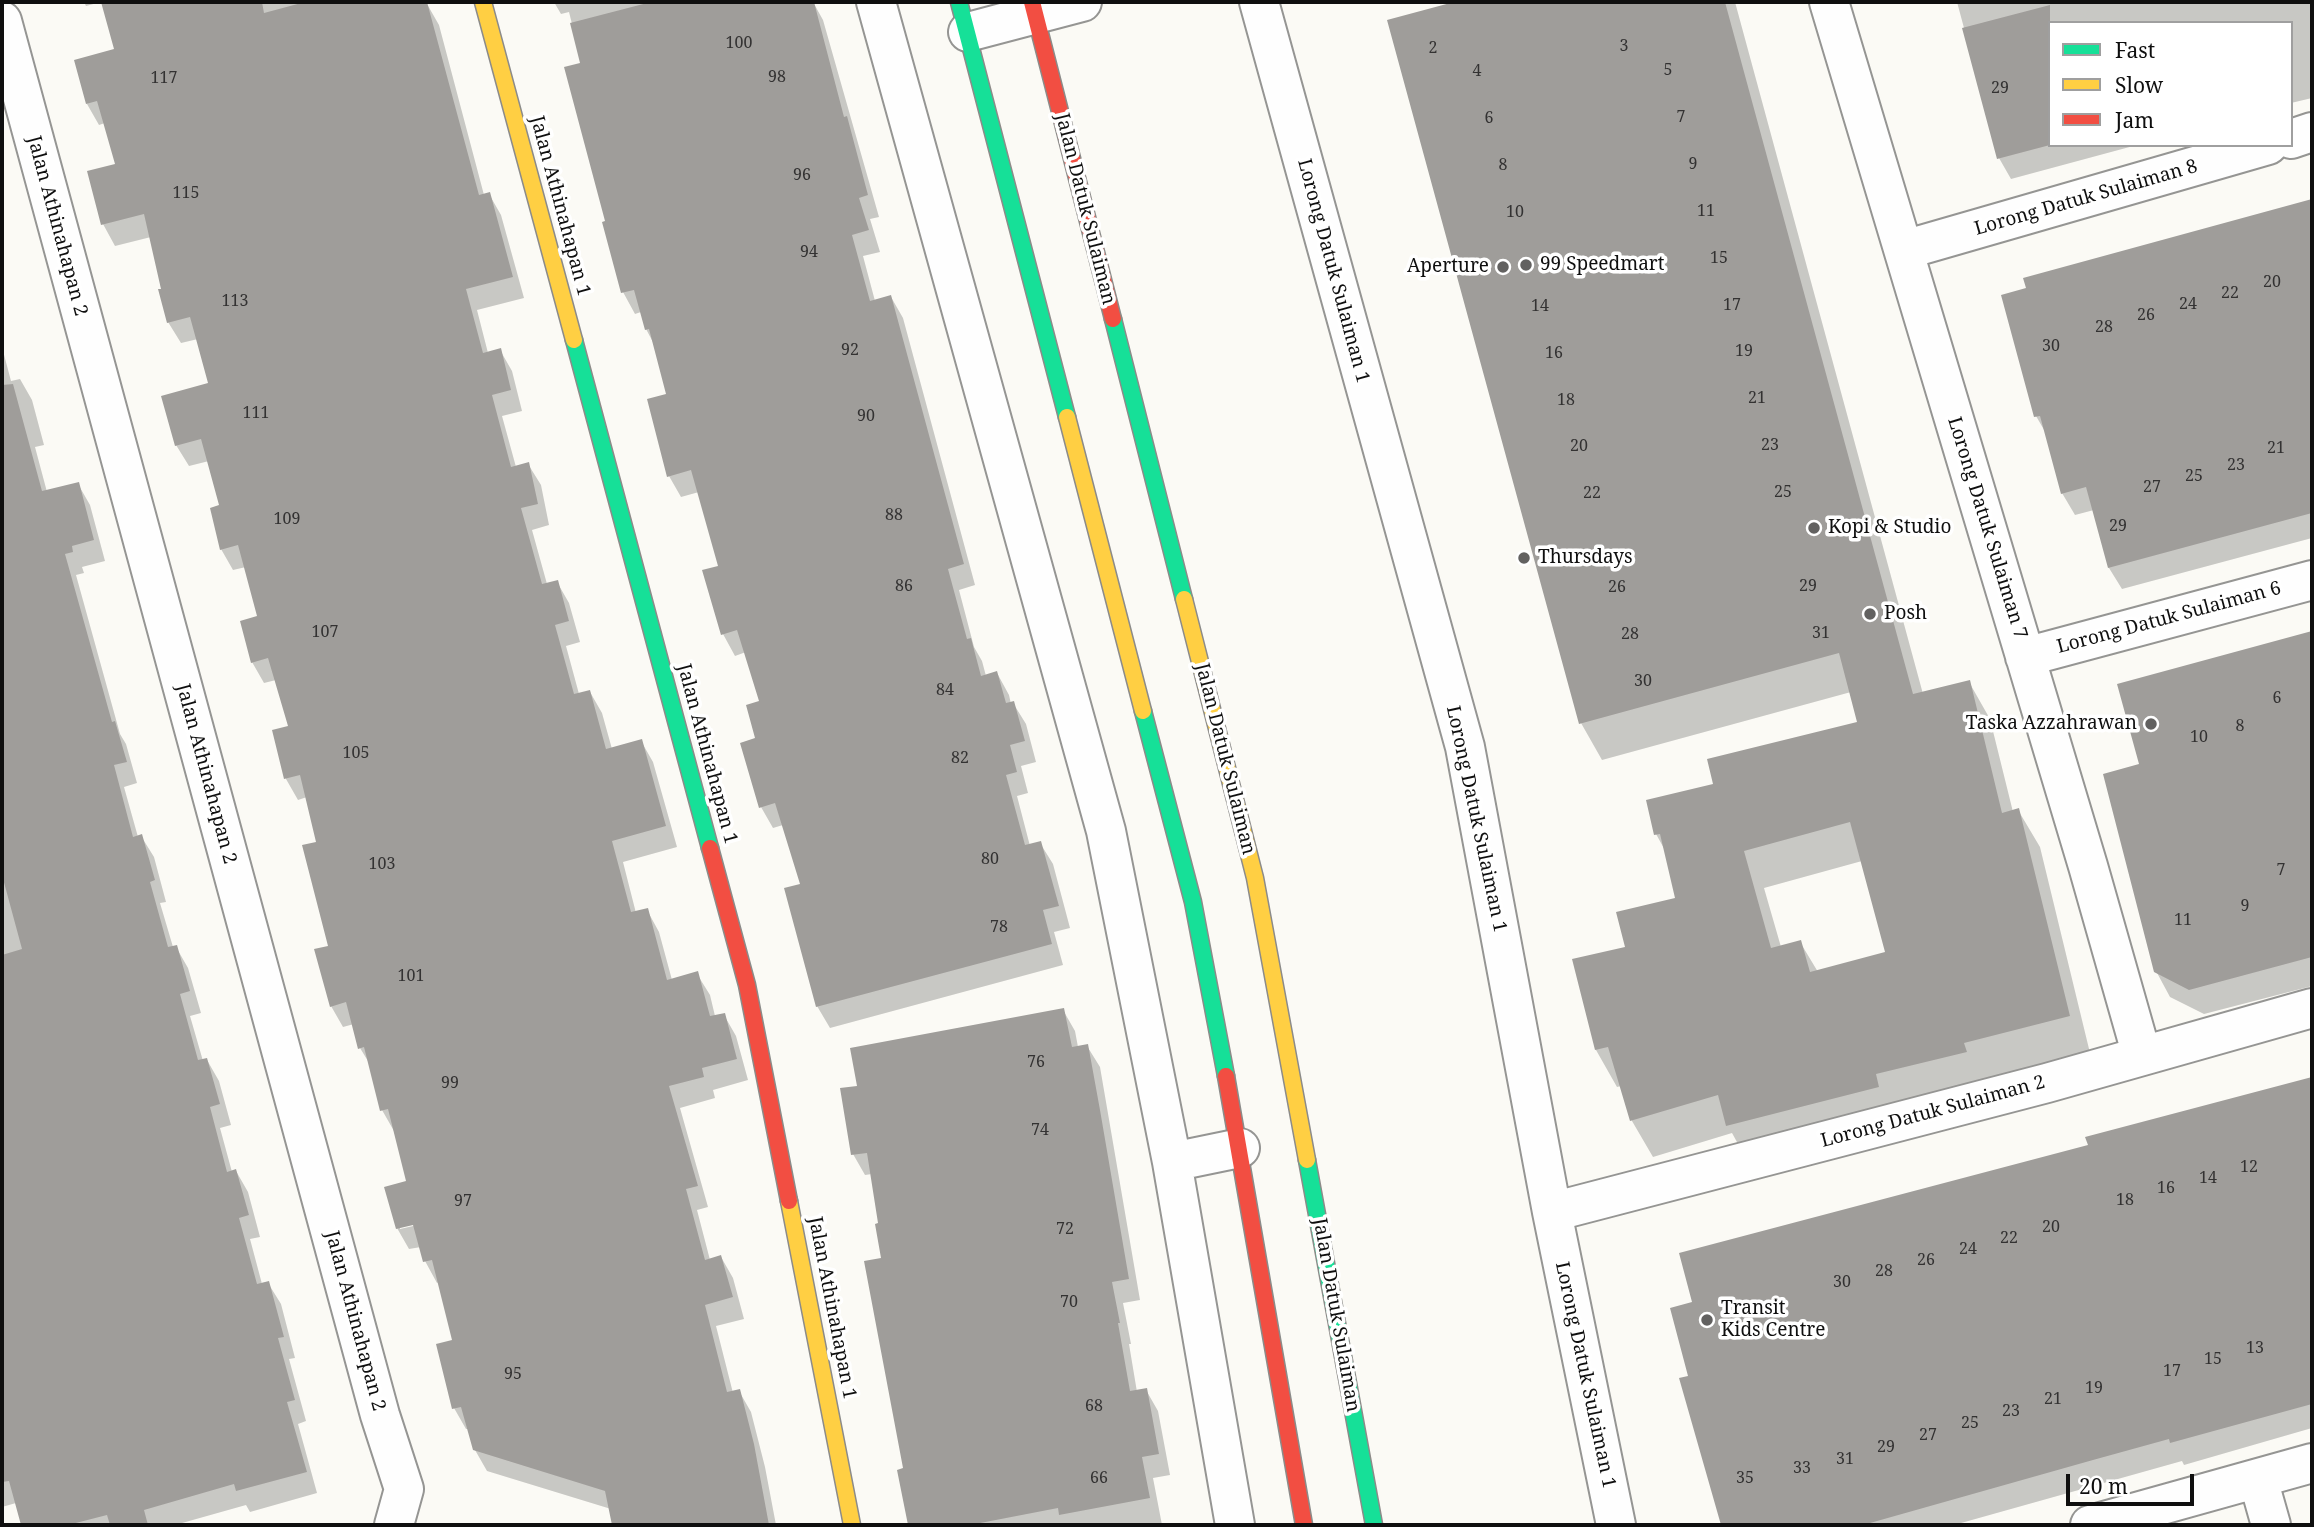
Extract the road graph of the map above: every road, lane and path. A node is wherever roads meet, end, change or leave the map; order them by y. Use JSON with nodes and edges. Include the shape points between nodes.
{"nodes":[{"id":1,"x":483,"y":2,"type":"edge"},
{"id":2,"x":876,"y":2,"type":"edge"},
{"id":3,"x":1082,"y":2,"type":"edge"},
{"id":4,"x":1259,"y":2,"type":"edge"},
{"id":5,"x":1829,"y":2,"type":"edge"},
{"id":6,"x":1033,"y":8,"type":"edge"},
{"id":7,"x":963,"y":17,"type":"edge"},
{"id":8,"x":2,"y":21,"type":"edge"},
{"id":9,"x":2312,"y":132,"type":"edge"},
{"id":10,"x":2293,"y":138,"type":"edge"},
{"id":11,"x":2261,"y":147,"type":"edge"},
{"id":12,"x":1904,"y":250,"type":"junction"},
{"id":13,"x":2312,"y":580,"type":"edge"},
{"id":14,"x":2025,"y":657,"type":"junction"},
{"id":15,"x":2312,"y":1008,"type":"edge"},
{"id":16,"x":2142,"y":1056,"type":"junction"},
{"id":17,"x":1240,"y":1148,"type":"junction"},
{"id":18,"x":1171,"y":1162,"type":"junction"},
{"id":19,"x":1552,"y":1212,"type":"junction"},
{"id":20,"x":2312,"y":1463,"type":"edge"},
{"id":21,"x":2258,"y":1479,"type":"junction"},
{"id":22,"x":394,"y":1525,"type":"edge"},
{"id":23,"x":852,"y":1525,"type":"edge"},
{"id":24,"x":1235,"y":1525,"type":"edge"},
{"id":25,"x":1304,"y":1525,"type":"edge"},
{"id":26,"x":1374,"y":1525,"type":"edge"},
{"id":27,"x":1616,"y":1525,"type":"edge"},
{"id":28,"x":2090,"y":1525,"type":"edge"},
{"id":29,"x":2272,"y":1525,"type":"edge"}],
"edges":[{"from":1,"to":23,"type":"main road","name":"Jalan Athinahapan 1","via":[[747,985]]},
{"from":2,"to":18,"type":"street","via":[[1106,831]]},
{"from":3,"to":6,"type":"street"},
{"from":4,"to":19,"type":"street","name":"Lorong Datuk Sulaiman 1","via":[[1465,747]]},
{"from":5,"to":12,"type":"street","name":"Lorong Datuk Sulaiman 7"},
{"from":6,"to":7,"type":"street"},
{"from":6,"to":26,"type":"main road","name":"Jalan Datuk Sulaiman","via":[[1255,878]]},
{"from":7,"to":17,"type":"main road","via":[[1193,902]]},
{"from":8,"to":22,"type":"street","name":"Jalan Athinahapan 2","via":[[404,1489]]},
{"from":9,"to":10,"type":"street"},
{"from":11,"to":12,"type":"street","name":"Lorong Datuk Sulaiman 8"},
{"from":12,"to":14,"type":"street","name":"Lorong Datuk Sulaiman 7"},
{"from":13,"to":14,"type":"street","name":"Lorong Datuk Sulaiman 6"},
{"from":14,"to":16,"type":"street","name":"Lorong Datuk Sulaiman 7"},
{"from":15,"to":16,"type":"street","name":"Lorong Datuk Sulaiman 2"},
{"from":16,"to":19,"type":"street","name":"Lorong Datuk Sulaiman 2"},
{"from":17,"to":18,"type":"street"},
{"from":17,"to":25,"type":"main road"},
{"from":18,"to":24,"type":"street"},
{"from":19,"to":27,"type":"street","name":"Lorong Datuk Sulaiman 1"},
{"from":20,"to":21,"type":"street"},
{"from":21,"to":28,"type":"street"},
{"from":21,"to":29,"type":"street"}]}
